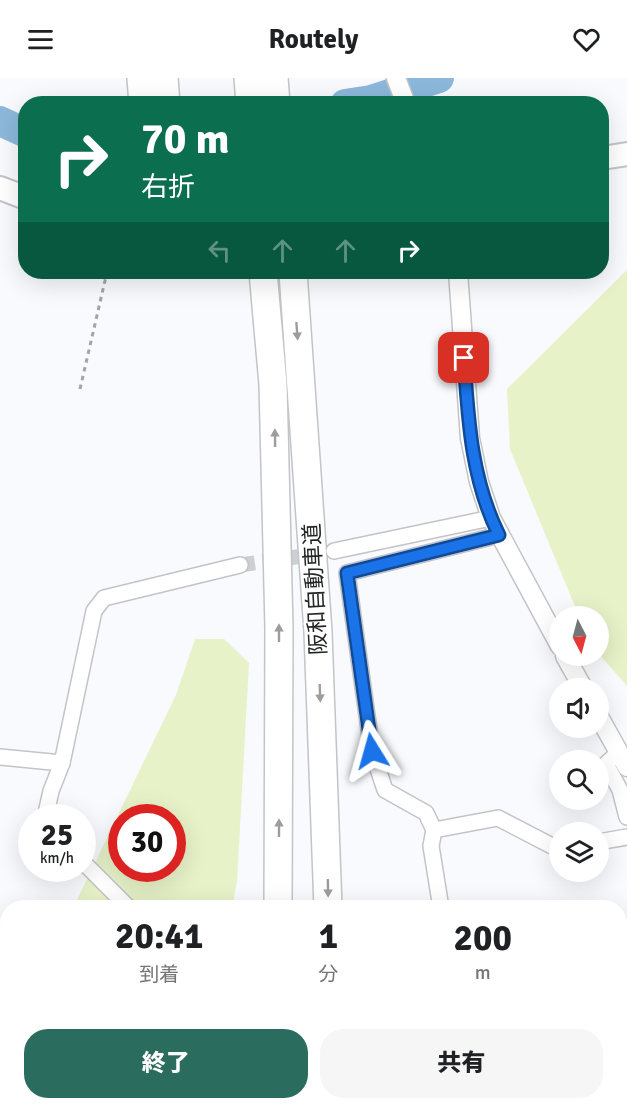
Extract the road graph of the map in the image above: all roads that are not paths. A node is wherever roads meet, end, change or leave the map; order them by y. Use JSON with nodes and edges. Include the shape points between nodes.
{"nodes":[{"id":1,"x":141,"y":78,"type":"edge"},
{"id":2,"x":164,"y":78,"type":"edge"},
{"id":3,"x":248,"y":78,"type":"edge"},
{"id":4,"x":274,"y":78,"type":"edge"},
{"id":5,"x":396,"y":78,"type":"edge"},
{"id":6,"x":142,"y":96,"type":"edge"},
{"id":7,"x":165,"y":96,"type":"edge"},
{"id":8,"x":249,"y":96,"type":"edge"},
{"id":9,"x":275,"y":96,"type":"edge"},
{"id":10,"x":403,"y":96,"type":"edge"},
{"id":11,"x":627,"y":154,"type":"edge"},
{"id":12,"x":609,"y":157,"type":"edge"},
{"id":13,"x":0,"y":188,"type":"edge"},
{"id":14,"x":18,"y":195,"type":"edge"},
{"id":15,"x":263,"y":279,"type":"edge"},
{"id":16,"x":293,"y":279,"type":"edge"},
{"id":17,"x":459,"y":279,"type":"edge"},
{"id":18,"x":495,"y":526,"type":"junction"},
{"id":19,"x":334,"y":551,"type":"tunnel mouth"},
{"id":20,"x":240,"y":565,"type":"tunnel mouth"},
{"id":21,"x":549,"y":626,"type":"edge"},
{"id":22,"x":609,"y":734,"type":"edge"},
{"id":23,"x":0,"y":757,"type":"edge"},
{"id":24,"x":623,"y":759,"type":"edge"},
{"id":25,"x":62,"y":763,"type":"junction"},
{"id":26,"x":48,"y":804,"type":"edge"},
{"id":27,"x":627,"y":817,"type":"edge"},
{"id":28,"x":434,"y":830,"type":"junction"},
{"id":29,"x":627,"y":837,"type":"edge"},
{"id":30,"x":609,"y":840,"type":"edge"},
{"id":31,"x":549,"y":844,"type":"edge"},
{"id":32,"x":96,"y":875,"type":"edge"},
{"id":33,"x":121,"y":900,"type":"edge"},
{"id":34,"x":278,"y":900,"type":"edge"},
{"id":35,"x":328,"y":900,"type":"edge"},
{"id":36,"x":440,"y":900,"type":"edge"}],
"edges":[{"from":1,"to":6,"type":"highway"},
{"from":2,"to":7,"type":"highway"},
{"from":3,"to":8,"type":"highway"},
{"from":4,"to":9,"type":"highway"},
{"from":5,"to":10,"type":"street"},
{"from":11,"to":12,"type":"main road"},
{"from":13,"to":14,"type":"main road"},
{"from":34,"to":15,"type":"highway","name":"阪和自動車道","one_way":true,"via":[[279,628],[273,384]]},
{"from":16,"to":35,"type":"highway","name":"阪和自動車道","one_way":true,"via":[[318,632]]},
{"from":17,"to":18,"type":"street","via":[[470,438],[479,482]]},
{"from":18,"to":19,"type":"street"},
{"from":18,"to":21,"type":"street"},
{"from":18,"to":28,"type":"street","via":[[347,573],[372,751],[385,790],[426,813]]},
{"from":20,"to":25,"type":"street","via":[[104,598],[94,611]]},
{"from":22,"to":24,"type":"street"},
{"from":23,"to":25,"type":"street"},
{"from":24,"to":27,"type":"street","via":[[606,764],[620,790]]},
{"from":25,"to":26,"type":"street"},
{"from":28,"to":31,"type":"street","via":[[498,818]]},
{"from":28,"to":36,"type":"street","via":[[431,846]]},
{"from":29,"to":30,"type":"street"},
{"from":32,"to":33,"type":"street"}]}
